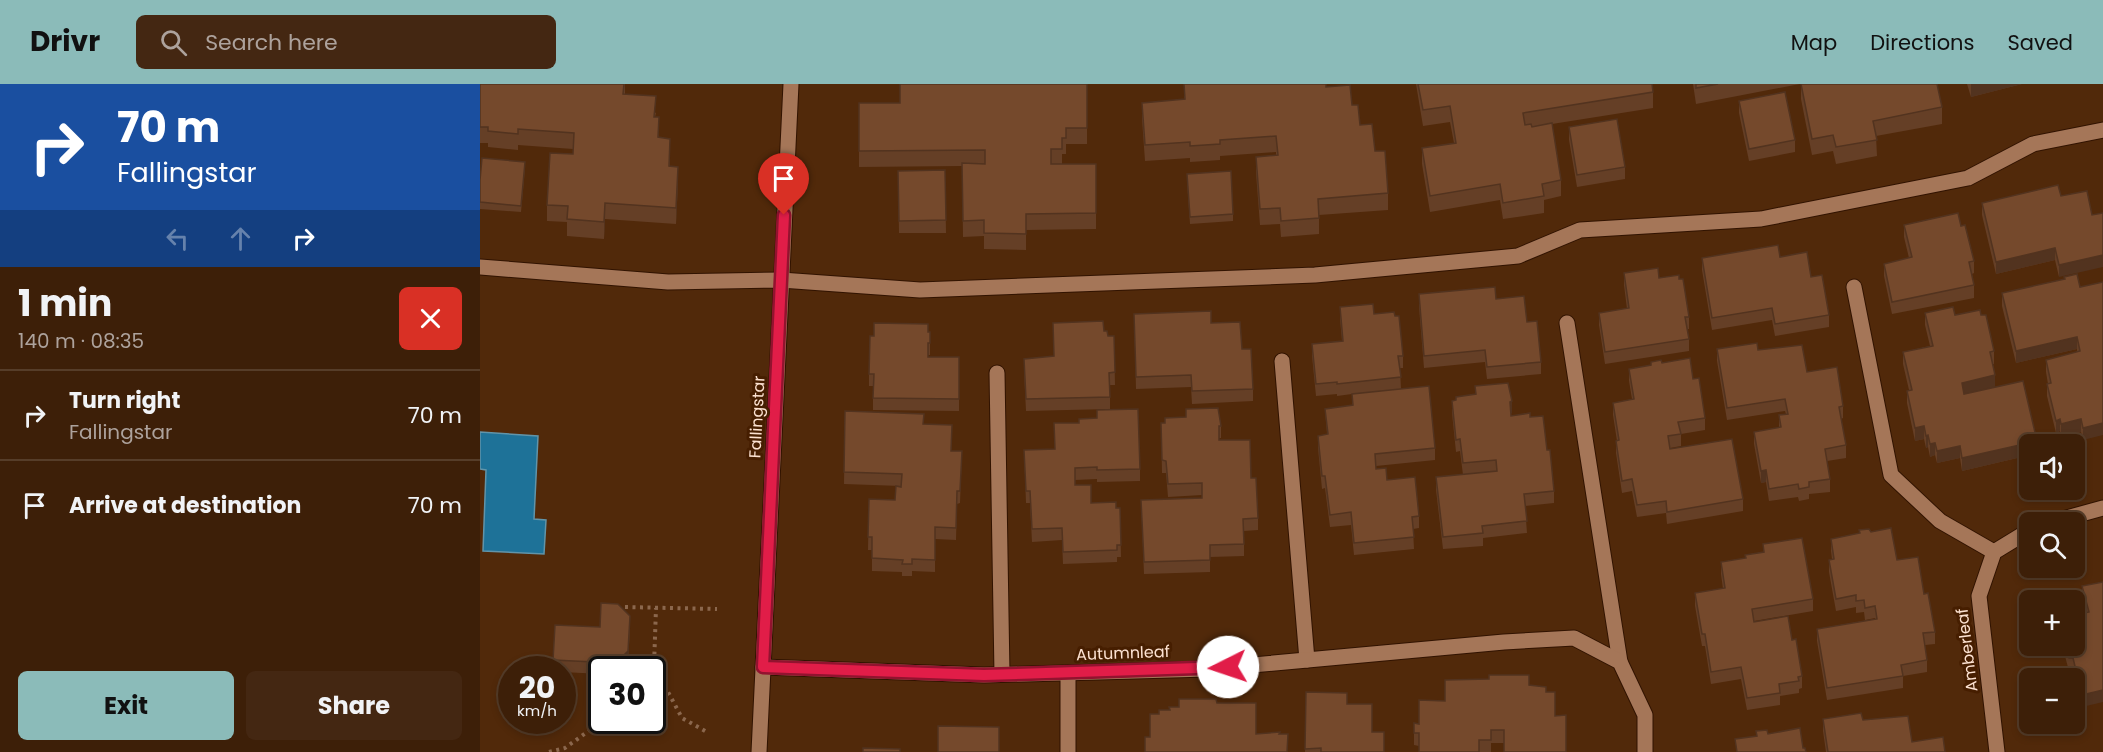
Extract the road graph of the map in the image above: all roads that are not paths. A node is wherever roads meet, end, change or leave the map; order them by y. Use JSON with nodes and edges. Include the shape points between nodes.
{"nodes":[{"id":1,"x":791,"y":84,"type":"edge"},
{"id":2,"x":2103,"y":130,"type":"edge"},
{"id":3,"x":480,"y":267,"type":"edge"},
{"id":4,"x":781,"y":280,"type":"junction"},
{"id":5,"x":1854,"y":287,"type":"dead end"},
{"id":6,"x":1567,"y":323,"type":"dead end"},
{"id":7,"x":1282,"y":361,"type":"dead end"},
{"id":8,"x":997,"y":373,"type":"dead end"},
{"id":9,"x":2103,"y":508,"type":"edge"},
{"id":10,"x":2085,"y":513,"type":"edge"},
{"id":11,"x":2019,"y":537,"type":"edge"},
{"id":12,"x":1994,"y":552,"type":"junction"},
{"id":13,"x":1307,"y":660,"type":"junction"},
{"id":14,"x":1620,"y":662,"type":"junction"},
{"id":15,"x":763,"y":667,"type":"junction"},
{"id":16,"x":1068,"y":673,"type":"junction"},
{"id":17,"x":1002,"y":674,"type":"junction"},
{"id":18,"x":759,"y":752,"type":"edge"},
{"id":19,"x":1068,"y":752,"type":"edge"},
{"id":20,"x":1645,"y":752,"type":"edge"},
{"id":21,"x":1997,"y":752,"type":"edge"}],
"edges":[{"from":1,"to":4,"type":"street","name":"Fallingstar"},
{"from":2,"to":4,"type":"street","via":[[2033,144],[1968,178],[1761,219],[1580,230],[1518,256],[1315,275],[920,290]]},
{"from":3,"to":4,"type":"street","via":[[668,282]]},
{"from":4,"to":15,"type":"street","name":"Fallingstar"},
{"from":5,"to":12,"type":"street","via":[[1891,475],[1940,521]]},
{"from":6,"to":14,"type":"street"},
{"from":7,"to":13,"type":"street"},
{"from":8,"to":17,"type":"street"},
{"from":9,"to":10,"type":"street"},
{"from":11,"to":12,"type":"street"},
{"from":12,"to":21,"type":"street","name":"Amberleaf","via":[[1979,596]]},
{"from":13,"to":14,"type":"street","name":"Autumnleaf","via":[[1574,638]]},
{"from":13,"to":16,"type":"street","name":"Autumnleaf","via":[[1208,669]]},
{"from":14,"to":20,"type":"street","via":[[1645,715]]},
{"from":15,"to":17,"type":"street","name":"Autumnleaf"},
{"from":15,"to":18,"type":"street","name":"Fallingstar"},
{"from":16,"to":17,"type":"street","name":"Autumnleaf"},
{"from":16,"to":19,"type":"street"}]}
